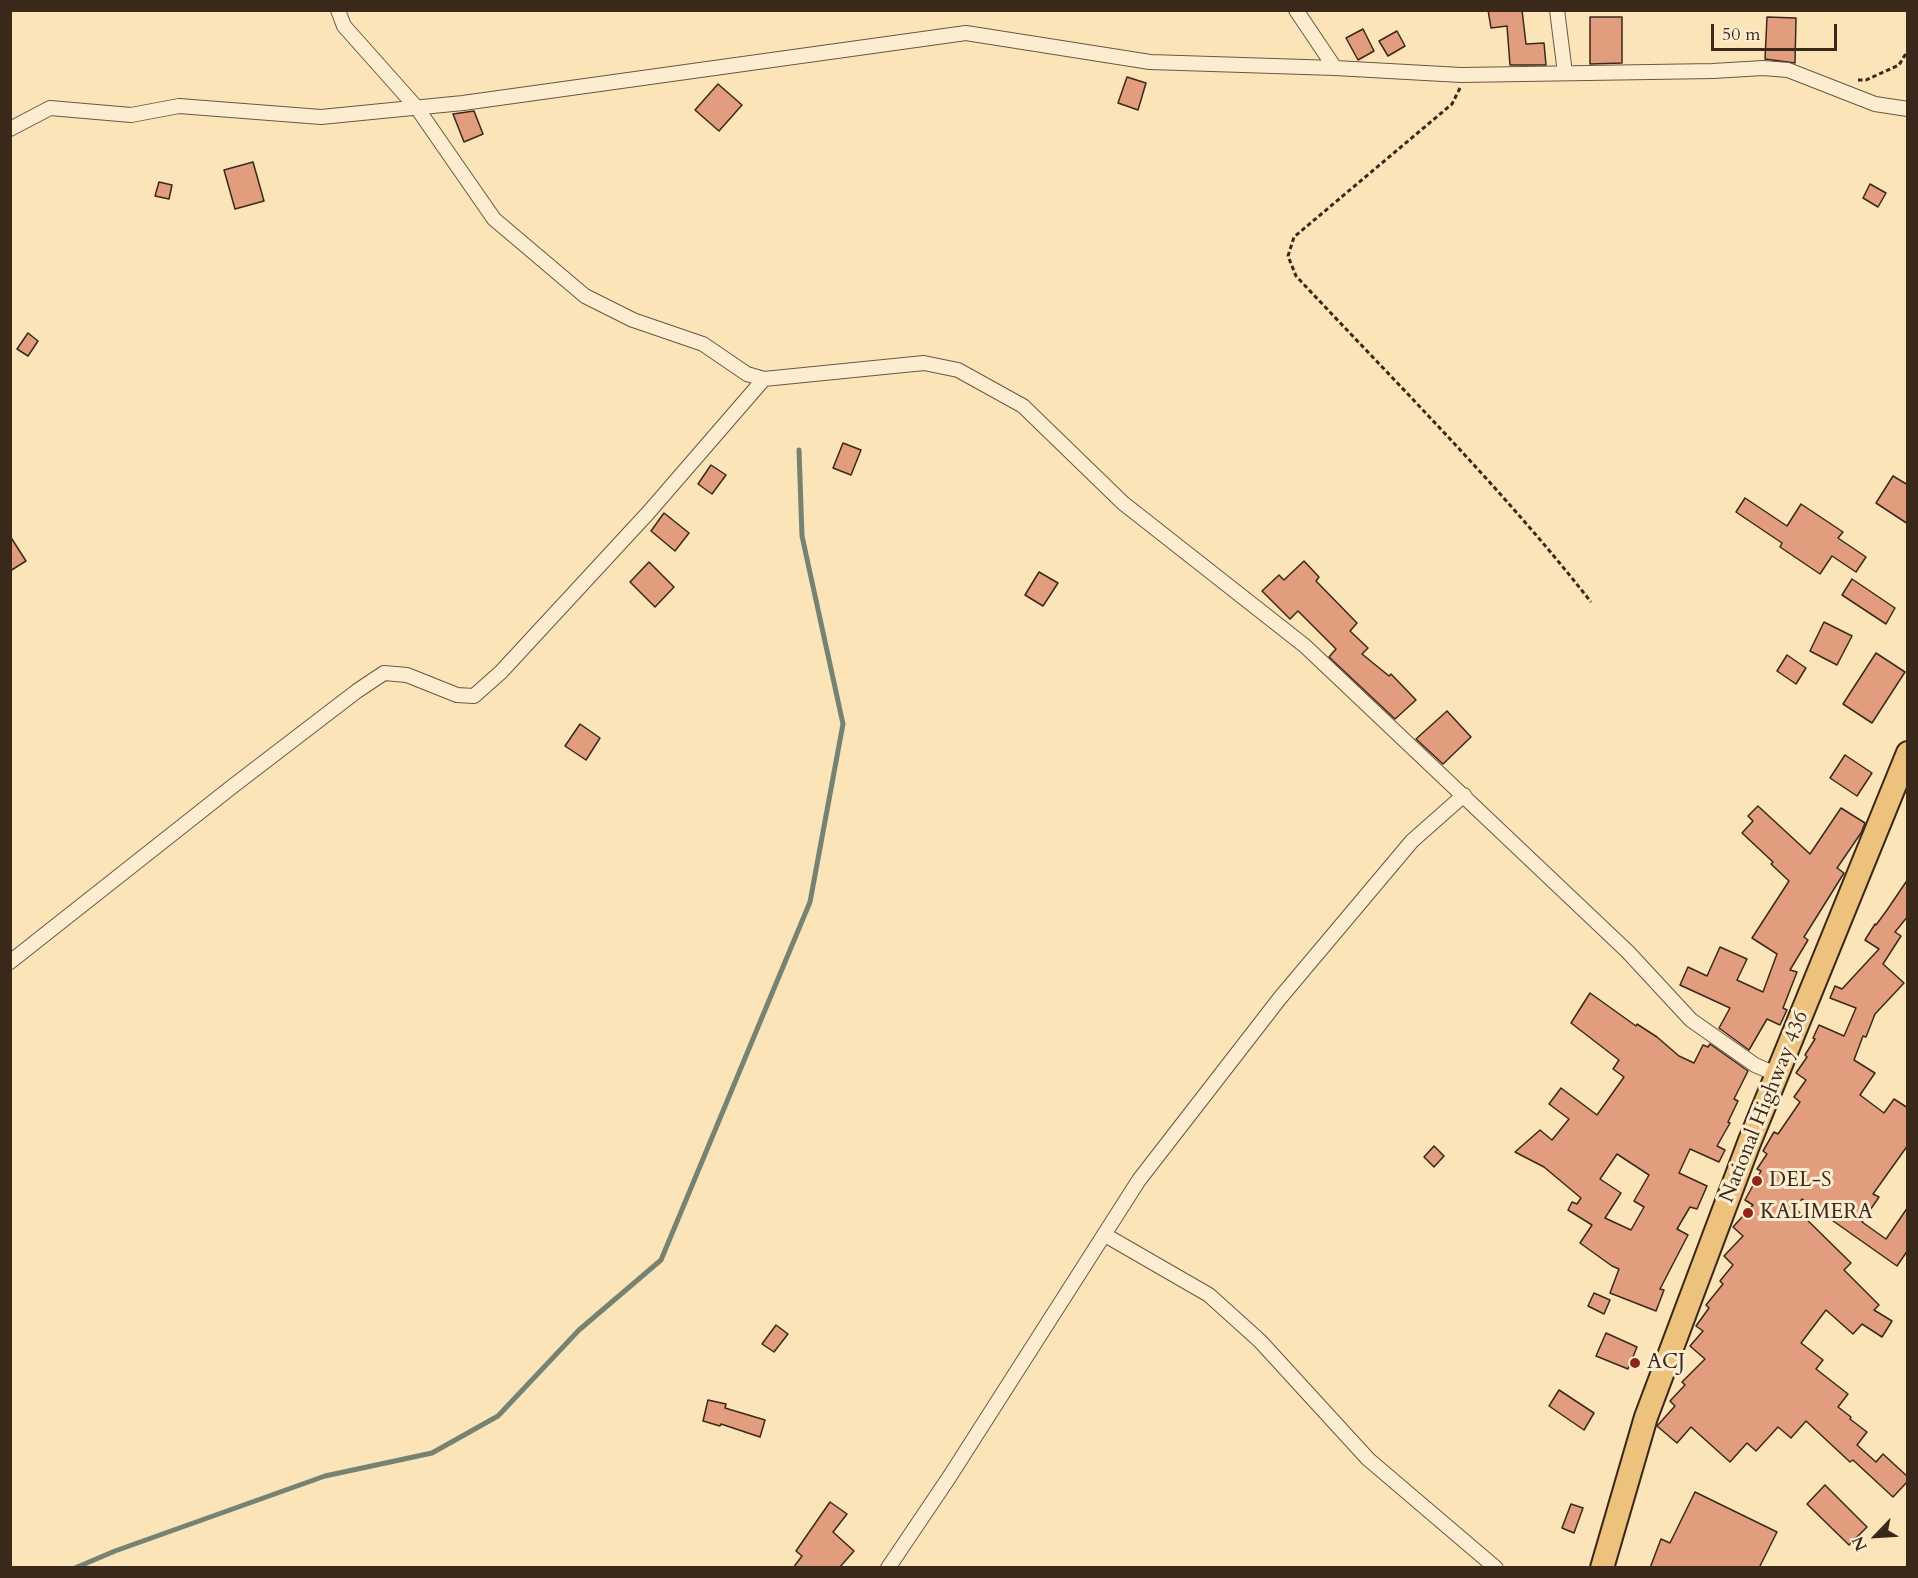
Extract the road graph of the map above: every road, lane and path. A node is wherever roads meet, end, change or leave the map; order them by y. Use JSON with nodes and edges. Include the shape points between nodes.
{"nodes":[{"id":1,"x":338,"y":10,"type":"edge"},
{"id":2,"x":1296,"y":10,"type":"edge"},
{"id":3,"x":1557,"y":10,"type":"edge"},
{"id":4,"x":1908,"y":50,"type":"edge"},
{"id":5,"x":1335,"y":68,"type":"junction"},
{"id":6,"x":1564,"y":73,"type":"junction"},
{"id":7,"x":1461,"y":75,"type":"junction"},
{"id":8,"x":1838,"y":88,"type":"junction"},
{"id":9,"x":417,"y":108,"type":"junction"},
{"id":10,"x":1908,"y":109,"type":"edge"},
{"id":11,"x":10,"y":129,"type":"edge"},
{"id":12,"x":764,"y":379,"type":"junction"},
{"id":13,"x":1591,"y":602,"type":"dead end"},
{"id":14,"x":1908,"y":753,"type":"edge"},
{"id":15,"x":1464,"y":795,"type":"junction"},
{"id":16,"x":10,"y":962,"type":"edge"},
{"id":17,"x":1778,"y":1075,"type":"junction"},
{"id":18,"x":1105,"y":1235,"type":"junction"},
{"id":19,"x":888,"y":1568,"type":"edge"},
{"id":20,"x":1496,"y":1568,"type":"edge"},
{"id":21,"x":1602,"y":1568,"type":"edge"}],
"edges":[{"from":1,"to":9,"type":"street","via":[[345,26]]},
{"from":2,"to":5,"type":"street"},
{"from":3,"to":6,"type":"street"},
{"from":4,"to":8,"type":"path","via":[[1899,65],[1866,80],[1846,81]]},
{"from":5,"to":7,"type":"street"},
{"from":5,"to":9,"type":"street","via":[[1150,62],[966,33]]},
{"from":6,"to":7,"type":"street"},
{"from":6,"to":8,"type":"street","via":[[1763,68],[1788,70]]},
{"from":7,"to":13,"type":"path","via":[[1460,90],[1452,104],[1294,237],[1288,256],[1296,276],[1550,550]]},
{"from":8,"to":10,"type":"street","via":[[1875,104]]},
{"from":9,"to":11,"type":"street","via":[[321,117],[179,106],[131,115],[50,108]]},
{"from":9,"to":12,"type":"street","via":[[494,219],[585,296],[633,320],[703,344],[747,374]]},
{"from":12,"to":15,"type":"street","via":[[924,363],[958,370],[1023,406],[1123,503],[1305,646]]},
{"from":12,"to":16,"type":"street","via":[[648,513],[501,672],[474,696],[457,695],[407,675],[384,674],[233,786]]},
{"from":14,"to":17,"type":"main road","name":"National Highway 436"},
{"from":15,"to":17,"type":"street","via":[[1628,952],[1691,1020],[1755,1065]]},
{"from":15,"to":18,"type":"street","via":[[1412,841],[1280,998],[1139,1180]]},
{"from":17,"to":21,"type":"main road","name":"National Highway 436","via":[[1646,1417]]},
{"from":18,"to":19,"type":"street"},
{"from":18,"to":20,"type":"street","via":[[1209,1295],[1260,1341],[1368,1460]]}]}
